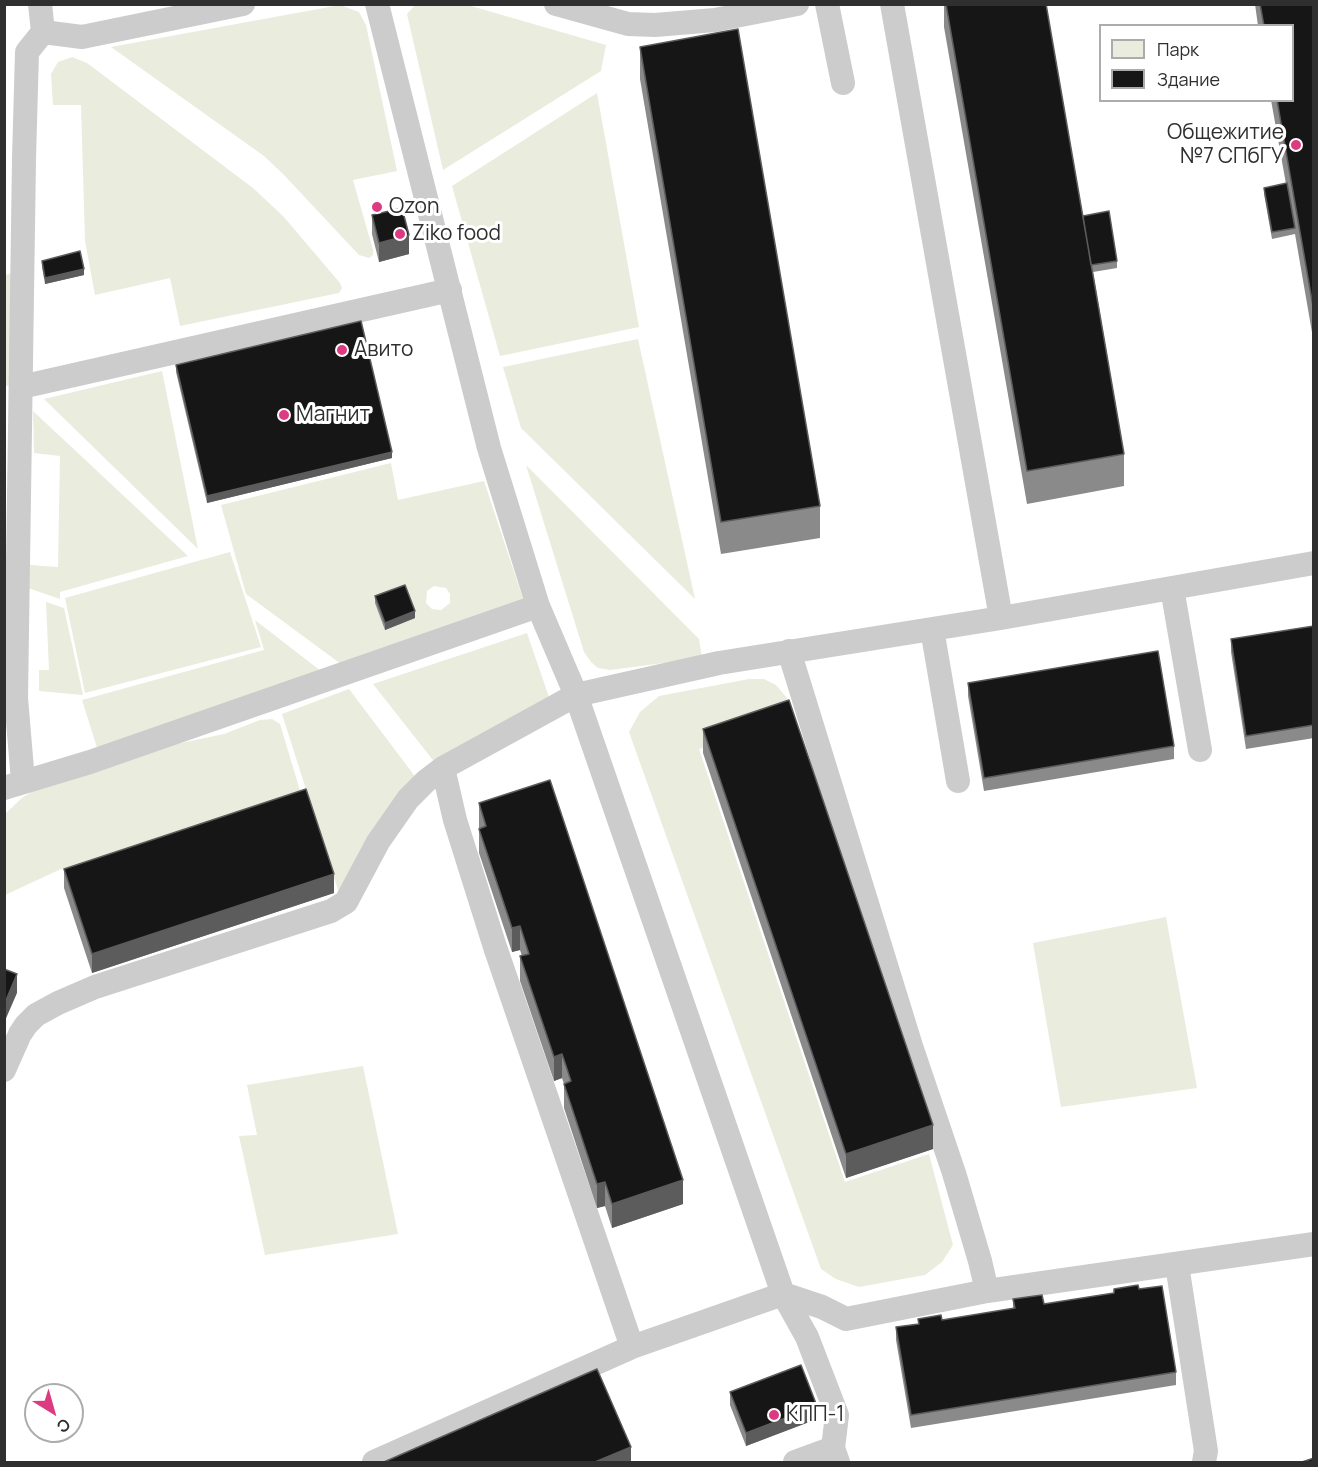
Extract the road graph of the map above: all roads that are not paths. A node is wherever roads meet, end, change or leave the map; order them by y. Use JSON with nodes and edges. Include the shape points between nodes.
{"nodes":[{"id":1,"x":40,"y":4,"type":"edge"},
{"id":2,"x":243,"y":4,"type":"edge"},
{"id":3,"x":377,"y":4,"type":"edge"},
{"id":4,"x":556,"y":4,"type":"edge"},
{"id":5,"x":797,"y":4,"type":"edge"},
{"id":6,"x":827,"y":4,"type":"edge"},
{"id":7,"x":892,"y":4,"type":"edge"},
{"id":8,"x":44,"y":32,"type":"junction"},
{"id":9,"x":843,"y":83,"type":"dead end"},
{"id":10,"x":450,"y":290,"type":"junction"},
{"id":11,"x":21,"y":387,"type":"junction"},
{"id":12,"x":1314,"y":563,"type":"edge"},
{"id":13,"x":1172,"y":588,"type":"junction"},
{"id":14,"x":538,"y":606,"type":"junction"},
{"id":15,"x":1001,"y":618,"type":"junction"},
{"id":16,"x":932,"y":629,"type":"junction"},
{"id":17,"x":789,"y":651,"type":"junction"},
{"id":18,"x":576,"y":695,"type":"junction"},
{"id":19,"x":1200,"y":750,"type":"dead end"},
{"id":20,"x":443,"y":768,"type":"junction"},
{"id":21,"x":958,"y":781,"type":"dead end"},
{"id":22,"x":14,"y":784,"type":"edge"},
{"id":23,"x":4,"y":1070,"type":"edge"},
{"id":24,"x":1314,"y":1244,"type":"edge"},
{"id":25,"x":1177,"y":1265,"type":"junction"},
{"id":26,"x":987,"y":1291,"type":"junction"},
{"id":27,"x":783,"y":1293,"type":"junction"},
{"id":28,"x":632,"y":1347,"type":"junction"},
{"id":29,"x":836,"y":1455,"type":"edge"},
{"id":30,"x":374,"y":1462,"type":"edge"},
{"id":31,"x":795,"y":1462,"type":"edge"},
{"id":32,"x":1204,"y":1462,"type":"edge"}],
"edges":[{"from":1,"to":8,"type":"lane"},
{"from":2,"to":8,"type":"lane","via":[[82,37]]},
{"from":3,"to":10,"type":"lane"},
{"from":4,"to":5,"type":"lane","via":[[628,24],[655,25],[714,20]]},
{"from":6,"to":9,"type":"lane"},
{"from":7,"to":15,"type":"lane"},
{"from":8,"to":11,"type":"lane","via":[[27,52]]},
{"from":10,"to":11,"type":"lane"},
{"from":10,"to":14,"type":"lane","via":[[495,468]]},
{"from":11,"to":22,"type":"lane"},
{"from":12,"to":13,"type":"lane"},
{"from":13,"to":15,"type":"lane"},
{"from":13,"to":19,"type":"lane"},
{"from":14,"to":18,"type":"lane"},
{"from":14,"to":22,"type":"lane","via":[[90,762]]},
{"from":15,"to":16,"type":"lane"},
{"from":16,"to":17,"type":"lane"},
{"from":16,"to":21,"type":"lane"},
{"from":17,"to":18,"type":"lane"},
{"from":17,"to":26,"type":"lane","via":[[954,1173]]},
{"from":18,"to":20,"type":"lane"},
{"from":18,"to":27,"type":"lane"},
{"from":20,"to":23,"type":"lane","via":[[408,799],[378,842],[346,902],[266,934],[95,987],[58,1003],[26,1025]]},
{"from":20,"to":28,"type":"lane","via":[[454,820],[495,947]]},
{"from":24,"to":25,"type":"lane"},
{"from":25,"to":26,"type":"lane"},
{"from":25,"to":32,"type":"lane","via":[[1206,1451]]},
{"from":26,"to":27,"type":"lane","via":[[846,1319]]},
{"from":27,"to":28,"type":"lane"},
{"from":27,"to":29,"type":"lane","via":[[811,1346],[837,1415]]},
{"from":28,"to":30,"type":"lane"},
{"from":29,"to":31,"type":"lane"}]}
